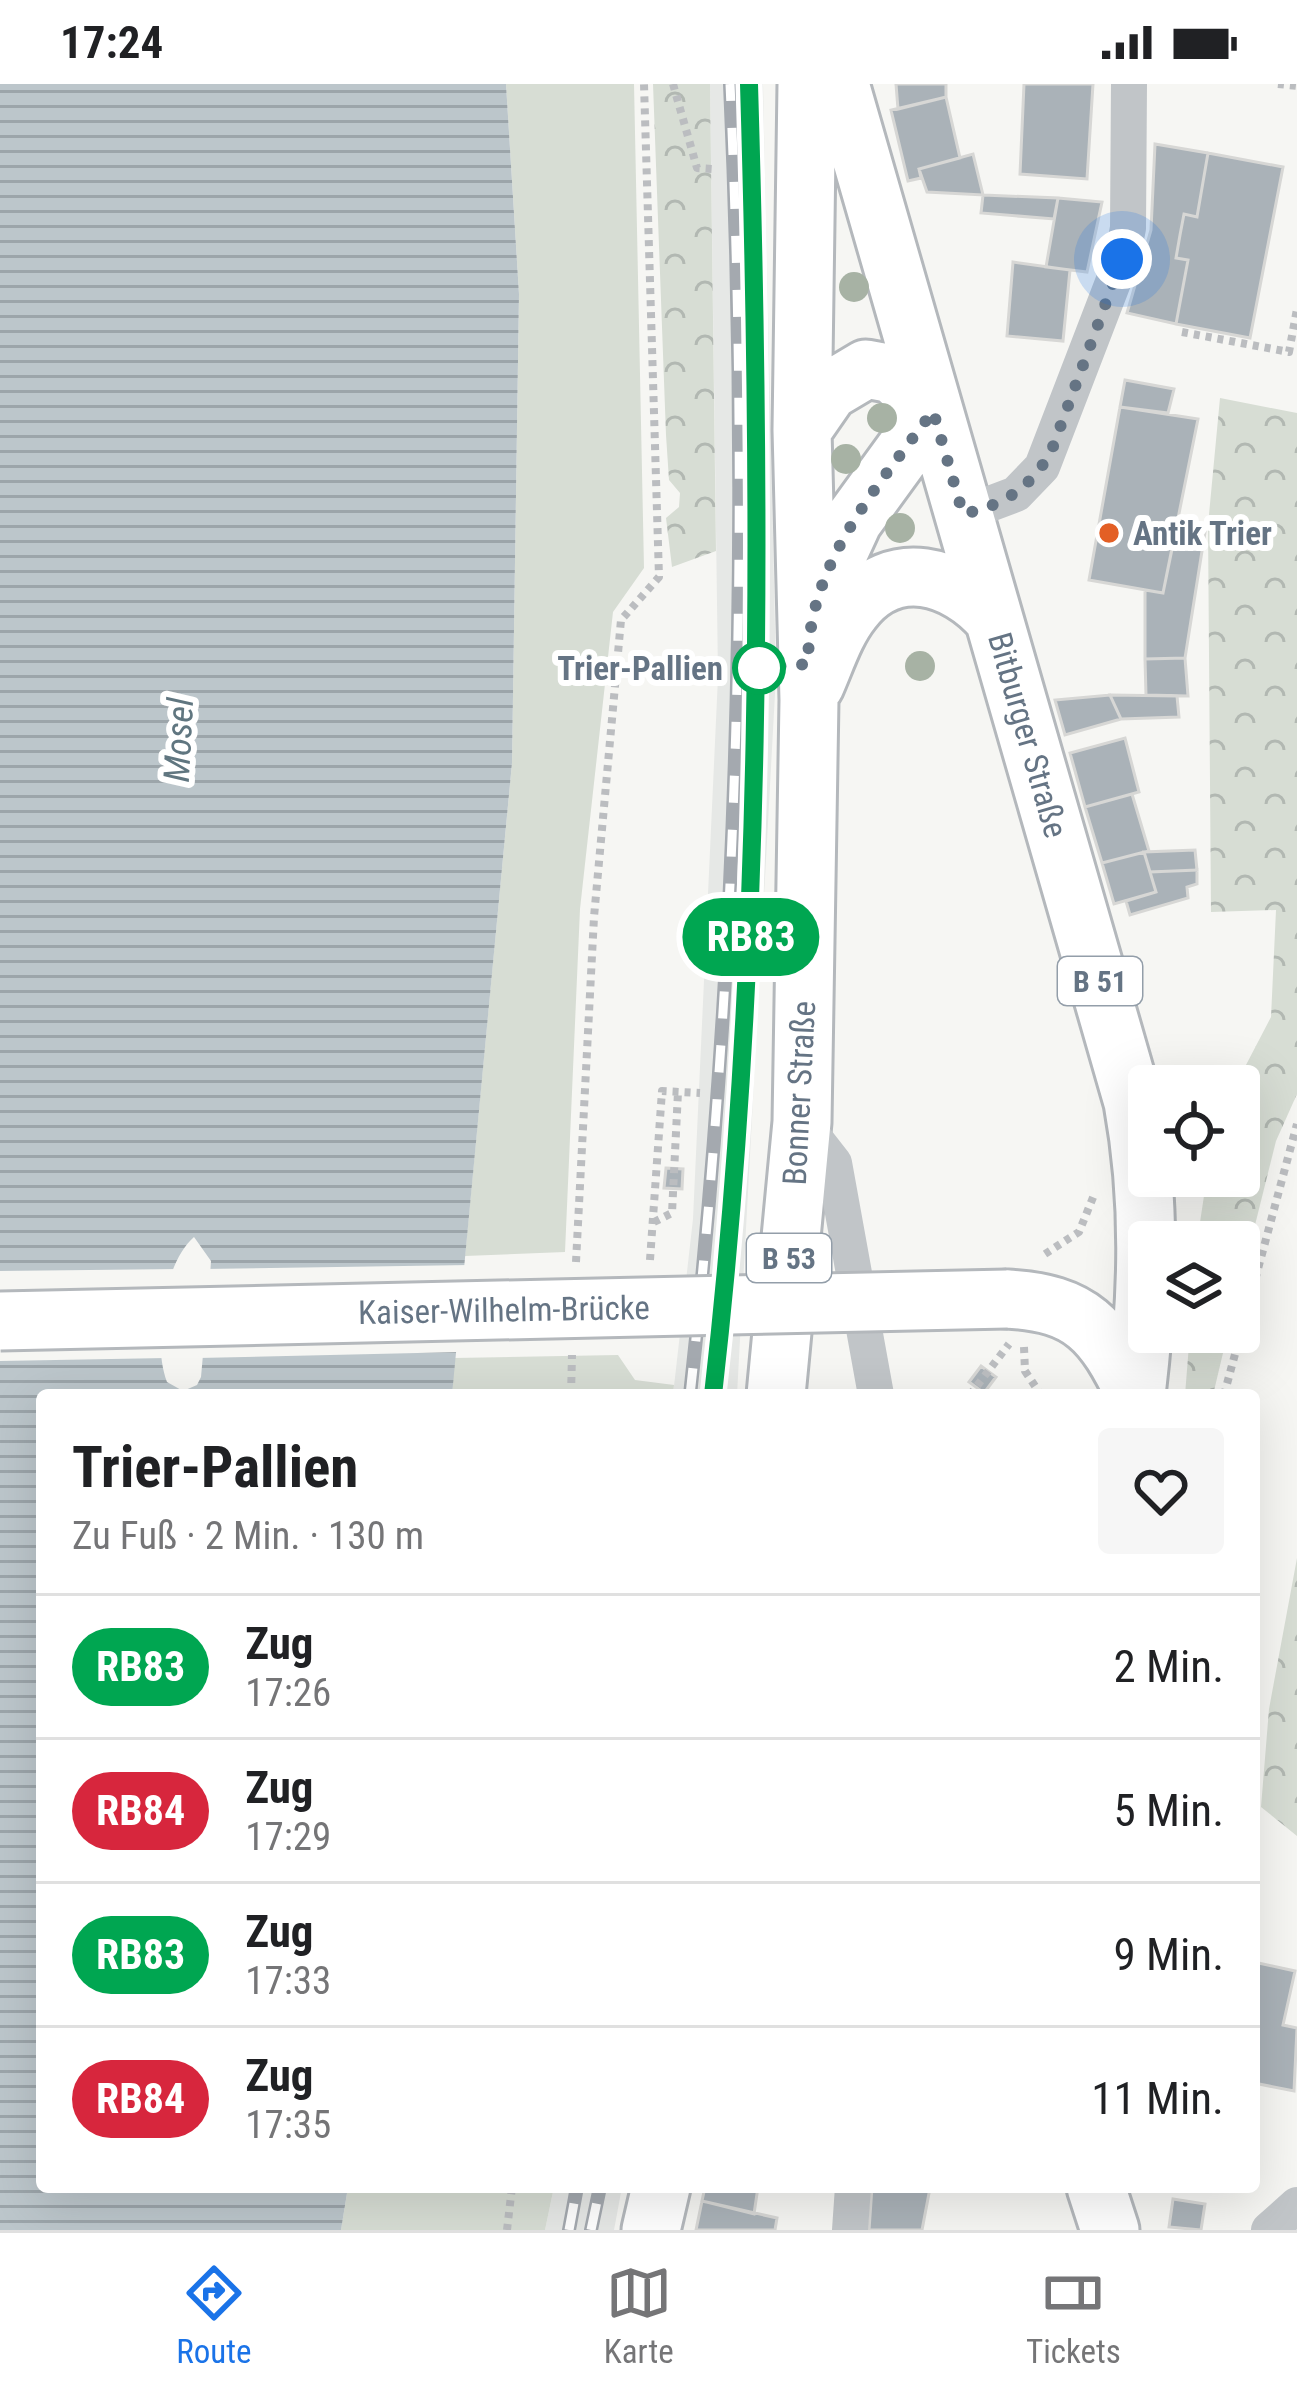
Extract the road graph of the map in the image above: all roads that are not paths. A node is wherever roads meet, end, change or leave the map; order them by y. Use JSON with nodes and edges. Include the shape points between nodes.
{"nodes":[{"id":1,"x":807,"y":84,"type":"edge"},
{"id":2,"x":840,"y":84,"type":"edge"},
{"id":3,"x":1129,"y":84,"type":"edge"},
{"id":4,"x":933,"y":411,"type":"junction"},
{"id":5,"x":802,"y":430,"type":"junction"},
{"id":6,"x":963,"y":514,"type":"junction"},
{"id":7,"x":994,"y":619,"type":"junction"},
{"id":8,"x":808,"y":628,"type":"junction"},
{"id":9,"x":809,"y":700,"type":"junction"},
{"id":10,"x":802,"y":1122,"type":"junction"},
{"id":11,"x":1148,"y":1216,"type":"junction"},
{"id":12,"x":0,"y":1322,"type":"edge"},
{"id":13,"x":1008,"y":1322,"type":"junction"},
{"id":14,"x":777,"y":1389,"type":"edge"},
{"id":15,"x":875,"y":1389,"type":"edge"},
{"id":16,"x":1132,"y":1389,"type":"edge"},
{"id":17,"x":1136,"y":1389,"type":"edge"},
{"id":18,"x":660,"y":2193,"type":"edge"},
{"id":19,"x":853,"y":2193,"type":"edge"},
{"id":20,"x":1098,"y":2193,"type":"edge"},
{"id":21,"x":1297,"y":2205,"type":"edge"},
{"id":22,"x":651,"y":2230,"type":"edge"},
{"id":23,"x":850,"y":2230,"type":"edge"},
{"id":24,"x":1110,"y":2230,"type":"edge"},
{"id":25,"x":1269,"y":2230,"type":"edge"}],
"edges":[{"from":1,"to":5,"type":"main road","name":"Bonner Straße"},
{"from":2,"to":4,"type":"main road","name":"Bitburger Straße","number":"B 51"},
{"from":3,"to":6,"type":"street","via":[[1125,243],[1051,452],[1016,494]]},
{"from":4,"to":5,"type":"main road","via":[[893,374],[866,368],[830,391]]},
{"from":4,"to":6,"type":"main road","name":"Bitburger Straße","number":"B 51"},
{"from":4,"to":8,"type":"main road","via":[[853,521]]},
{"from":5,"to":8,"type":"main road","name":"Bonner Straße","number":"B 53"},
{"from":6,"to":7,"type":"main road","name":"Bitburger Straße","number":"B 51"},
{"from":7,"to":9,"type":"main road","via":[[941,579],[888,582],[848,614]]},
{"from":7,"to":11,"type":"main road","name":"Bitburger Straße","number":"B 51","via":[[1114,1029]]},
{"from":8,"to":9,"type":"main road","name":"Bonner Straße","number":"B 53"},
{"from":9,"to":10,"type":"main road","name":"Bonner Straße","number":"B 53"},
{"from":10,"to":14,"type":"main road","name":"Bonner Straße","number":"B 53"},
{"from":10,"to":15,"type":"street","via":[[834,1162]]},
{"from":11,"to":13,"type":"main road","name":"Kaiser-Wilhelm-Brücke","via":[[1097,1277]]},
{"from":11,"to":17,"type":"main road","name":"Bitburger Straße","number":"B 51"},
{"from":12,"to":13,"type":"main road","name":"Kaiser-Wilhelm-Brücke","bridge":true},
{"from":13,"to":16,"type":"main road","name":"Kaiser-Wilhelm-Brücke","via":[[1055,1304],[1086,1320]]},
{"from":18,"to":22,"type":"main road"},
{"from":19,"to":23,"type":"street"},
{"from":20,"to":24,"type":"main road"},
{"from":21,"to":25,"type":"street"}]}
